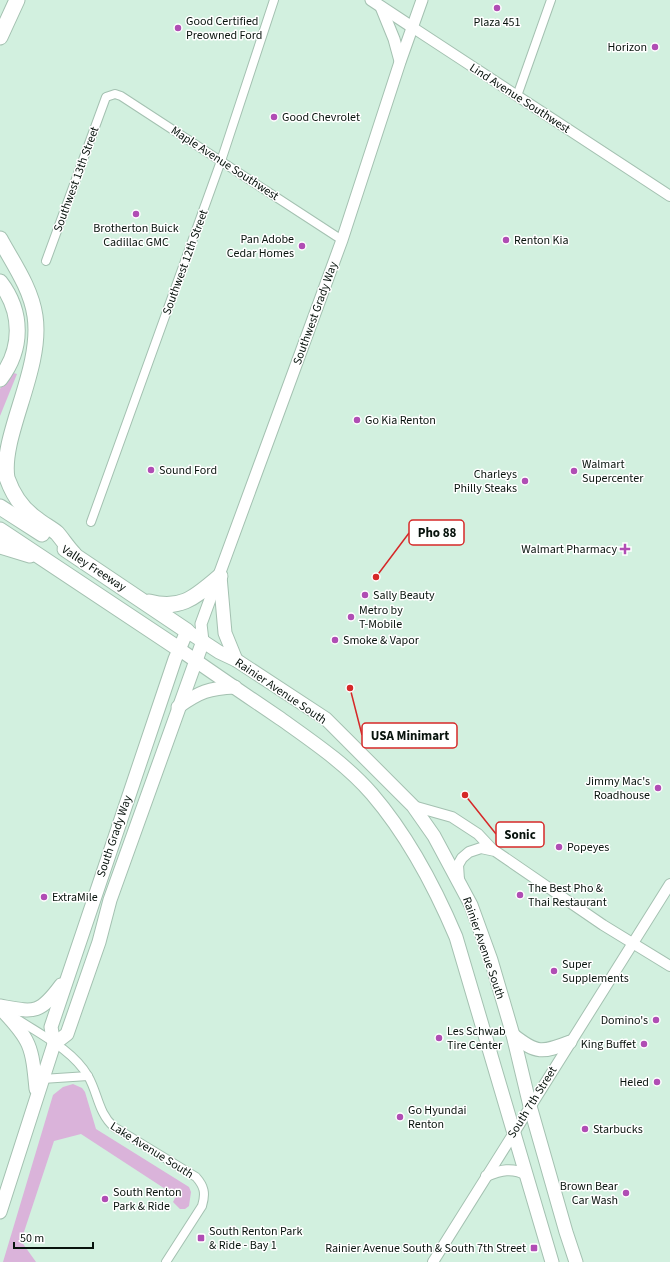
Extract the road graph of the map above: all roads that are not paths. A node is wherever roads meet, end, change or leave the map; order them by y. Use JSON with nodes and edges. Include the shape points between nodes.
{"nodes":[{"id":1,"x":17,"y":0,"type":"edge"},
{"id":2,"x":274,"y":0,"type":"edge"},
{"id":3,"x":370,"y":0,"type":"edge"},
{"id":4,"x":422,"y":0,"type":"edge"},
{"id":5,"x":551,"y":0,"type":"edge"},
{"id":6,"x":381,"y":7,"type":"junction"},
{"id":7,"x":412,"y":27,"type":"junction"},
{"id":8,"x":0,"y":37,"type":"edge"},
{"id":9,"x":400,"y":62,"type":"junction"},
{"id":10,"x":517,"y":96,"type":"junction"},
{"id":11,"x":106,"y":97,"type":"joint"},
{"id":12,"x":221,"y":161,"type":"junction"},
{"id":13,"x":670,"y":196,"type":"edge"},
{"id":14,"x":0,"y":239,"type":"edge"},
{"id":15,"x":342,"y":240,"type":"junction"},
{"id":16,"x":46,"y":261,"type":"dead end"},
{"id":17,"x":0,"y":282,"type":"edge"},
{"id":18,"x":0,"y":379,"type":"edge"},
{"id":19,"x":0,"y":507,"type":"edge"},
{"id":20,"x":91,"y":522,"type":"dead end"},
{"id":21,"x":0,"y":530,"type":"edge"},
{"id":22,"x":0,"y":546,"type":"edge"},
{"id":23,"x":74,"y":554,"type":"junction"},
{"id":24,"x":42,"y":558,"type":"junction"},
{"id":25,"x":220,"y":576,"type":"junction"},
{"id":26,"x":144,"y":601,"type":"junction"},
{"id":27,"x":201,"y":624,"type":"junction"},
{"id":28,"x":187,"y":630,"type":"junction"},
{"id":29,"x":203,"y":641,"type":"junction"},
{"id":30,"x":178,"y":649,"type":"junction"},
{"id":31,"x":195,"y":660,"type":"junction"},
{"id":32,"x":236,"y":660,"type":"junction"},
{"id":33,"x":235,"y":688,"type":"junction"},
{"id":34,"x":178,"y":708,"type":"junction"},
{"id":35,"x":413,"y":806,"type":"junction"},
{"id":36,"x":495,"y":851,"type":"junction"},
{"id":37,"x":459,"y":881,"type":"junction"},
{"id":38,"x":670,"y":884,"type":"edge"},
{"id":39,"x":632,"y":943,"type":"junction"},
{"id":40,"x":670,"y":966,"type":"edge"},
{"id":41,"x":70,"y":972,"type":"junction"},
{"id":42,"x":0,"y":1007,"type":"edge"},
{"id":43,"x":513,"y":1035,"type":"junction"},
{"id":44,"x":570,"y":1042,"type":"junction"},
{"id":45,"x":54,"y":1044,"type":"junction"},
{"id":46,"x":88,"y":1076,"type":"junction"},
{"id":47,"x":42,"y":1079,"type":"junction"},
{"id":48,"x":37,"y":1096,"type":"junction"},
{"id":49,"x":530,"y":1106,"type":"junction"},
{"id":50,"x":514,"y":1131,"type":"junction"},
{"id":51,"x":527,"y":1175,"type":"junction"},
{"id":52,"x":486,"y":1176,"type":"junction"},
{"id":53,"x":0,"y":1212,"type":"edge"},
{"id":54,"x":166,"y":1262,"type":"edge"},
{"id":55,"x":433,"y":1262,"type":"edge"},
{"id":56,"x":552,"y":1262,"type":"edge"},
{"id":57,"x":576,"y":1262,"type":"edge"}],
"edges":[{"from":1,"to":8,"type":"highway"},
{"from":2,"to":12,"type":"street","name":"Southwest 12th Street"},
{"from":3,"to":6,"type":"main road","name":"Lind Avenue Southwest"},
{"from":4,"to":7,"type":"main road","name":"Southwest Grady Way"},
{"from":5,"to":10,"type":"street"},
{"from":6,"to":7,"type":"main road","name":"Lind Avenue Southwest"},
{"from":6,"to":9,"type":"main road"},
{"from":7,"to":9,"type":"main road","name":"Southwest Grady Way"},
{"from":7,"to":10,"type":"street","name":"Lind Avenue Southwest"},
{"from":9,"to":15,"type":"main road","name":"Southwest Grady Way"},
{"from":10,"to":13,"type":"street","name":"Lind Avenue Southwest"},
{"from":11,"to":12,"type":"street","name":"Maple Avenue Southwest","via":[[115,94],[121,96]]},
{"from":11,"to":16,"type":"street","name":"Southwest 13th Street"},
{"from":12,"to":15,"type":"street","name":"Maple Avenue Southwest"},
{"from":12,"to":20,"type":"street","name":"Southwest 12th Street","via":[[97,512]]},
{"from":14,"to":23,"type":"highway","via":[[32,301],[36,325],[33,358],[5,441],[3,458],[6,477],[22,507],[56,532]]},
{"from":15,"to":25,"type":"main road","name":"Southwest Grady Way"},
{"from":17,"to":18,"type":"highway","via":[[13,304],[18,331],[13,357]]},
{"from":19,"to":23,"type":"highway","name":"Valley Freeway"},
{"from":21,"to":24,"type":"highway","name":"Valley Freeway"},
{"from":22,"to":24,"type":"highway"},
{"from":23,"to":26,"type":"highway","name":"Valley Freeway"},
{"from":24,"to":30,"type":"highway","name":"Valley Freeway"},
{"from":25,"to":26,"type":"highway","via":[[187,602],[166,605]]},
{"from":25,"to":27,"type":"main road","name":"Southwest Grady Way"},
{"from":25,"to":32,"type":"main road","via":[[225,633]]},
{"from":26,"to":28,"type":"highway","name":"Valley Freeway"},
{"from":27,"to":28,"type":"main road"},
{"from":27,"to":29,"type":"main road","name":"Southwest Grady Way"},
{"from":28,"to":29,"type":"main road","name":"Rainier Avenue South"},
{"from":28,"to":30,"type":"main road","name":"South Grady Way"},
{"from":29,"to":31,"type":"main road","name":"South Grady Way"},
{"from":29,"to":32,"type":"main road","name":"Rainier Avenue South"},
{"from":30,"to":31,"type":"main road","name":"Rainier Avenue South"},
{"from":30,"to":41,"type":"main road","name":"South Grady Way"},
{"from":31,"to":33,"type":"main road","name":"Rainier Avenue South"},
{"from":31,"to":34,"type":"main road","name":"South Grady Way"},
{"from":32,"to":35,"type":"main road","name":"Rainier Avenue South","via":[[326,719]]},
{"from":33,"to":34,"type":"main road","via":[[213,688],[203,691]]},
{"from":33,"to":50,"type":"main road","name":"Rainier Avenue South","via":[[351,772],[372,794],[411,847],[456,937]]},
{"from":34,"to":45,"type":"main road","name":"South Grady Way","via":[[110,900],[67,1034]]},
{"from":35,"to":36,"type":"street","via":[[452,818],[478,834]]},
{"from":35,"to":37,"type":"main road","name":"Rainier Avenue South","via":[[434,836]]},
{"from":36,"to":37,"type":"street","via":[[481,848],[469,852],[458,866]]},
{"from":36,"to":39,"type":"street"},
{"from":37,"to":43,"type":"main road","name":"Rainier Avenue South","via":[[471,905],[491,960]]},
{"from":38,"to":39,"type":"street","name":"South 7th Street"},
{"from":39,"to":40,"type":"street"},
{"from":39,"to":44,"type":"street","name":"South 7th Street"},
{"from":41,"to":42,"type":"main road","via":[[41,1008],[28,1011]]},
{"from":41,"to":45,"type":"main road","name":"South Grady Way","via":[[51,1027]]},
{"from":42,"to":45,"type":"street","name":"Lake Avenue South"},
{"from":42,"to":48,"type":"main road","via":[[21,1030],[28,1043]]},
{"from":43,"to":44,"type":"main road","via":[[537,1051],[549,1050]]},
{"from":43,"to":49,"type":"main road","name":"Rainier Avenue South"},
{"from":44,"to":49,"type":"street","name":"South 7th Street"},
{"from":45,"to":46,"type":"street","name":"Lake Avenue South","via":[[71,1056]]},
{"from":45,"to":47,"type":"main road","name":"South Grady Way"},
{"from":46,"to":47,"type":"street"},
{"from":46,"to":54,"type":"street","name":"Lake Avenue South","via":[[102,1112],[110,1124],[196,1176],[202,1184],[205,1196],[202,1206]]},
{"from":47,"to":48,"type":"main road","name":"South Grady Way"},
{"from":48,"to":53,"type":"main road","name":"South Grady Way"},
{"from":49,"to":50,"type":"street","name":"South 7th Street"},
{"from":49,"to":57,"type":"main road","name":"Rainier Avenue South"},
{"from":50,"to":51,"type":"main road","name":"Rainier Avenue South"},
{"from":50,"to":52,"type":"street","name":"South 7th Street"},
{"from":51,"to":52,"type":"street","via":[[512,1170],[501,1170]]},
{"from":51,"to":56,"type":"main road","name":"Rainier Avenue South"},
{"from":52,"to":55,"type":"street","name":"South 7th Street"}]}
